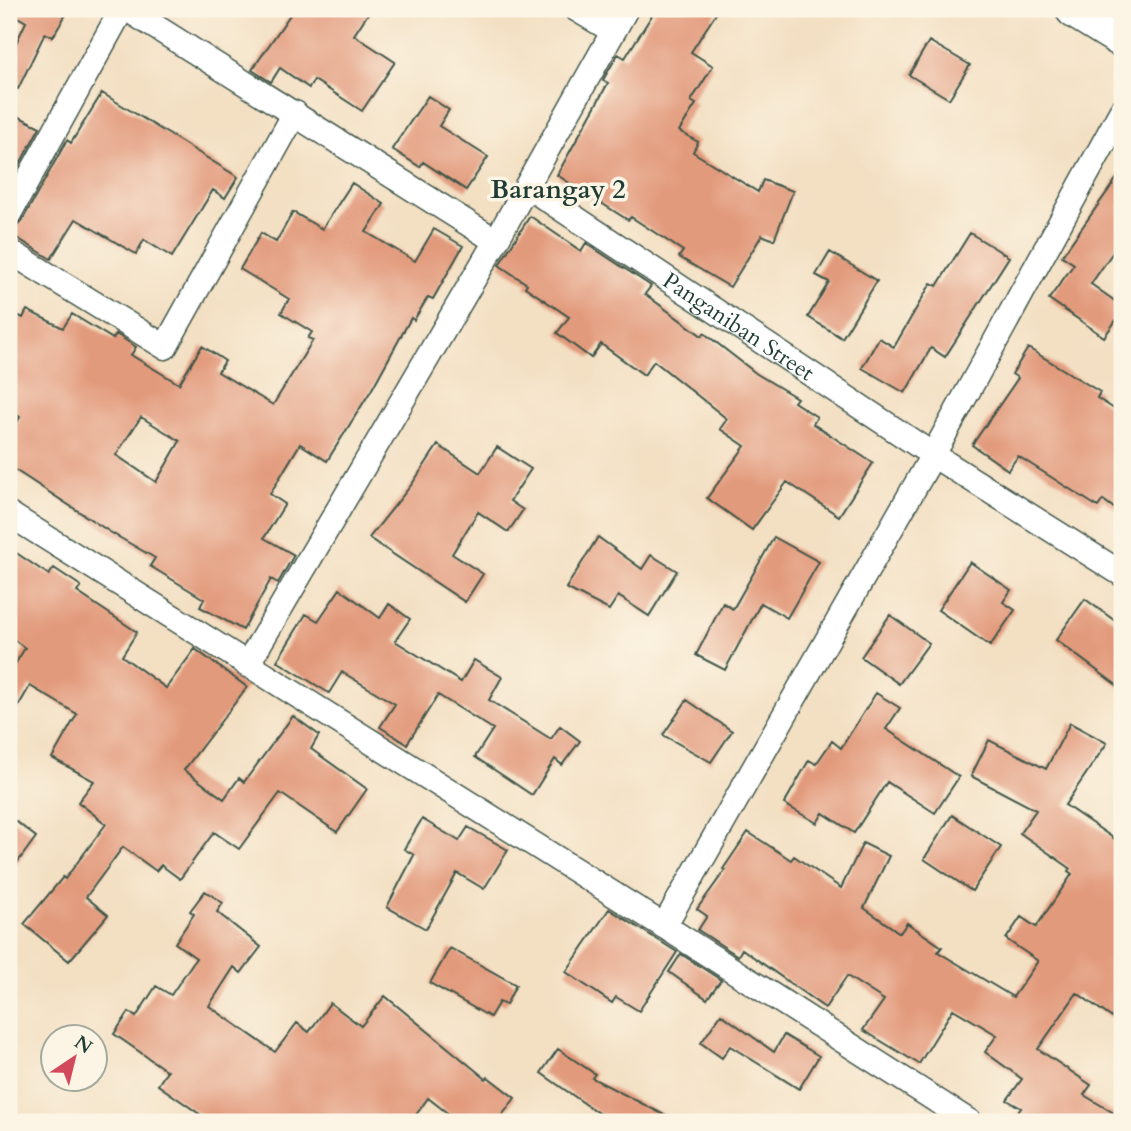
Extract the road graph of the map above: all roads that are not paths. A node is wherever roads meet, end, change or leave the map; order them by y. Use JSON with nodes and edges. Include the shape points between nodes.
{"nodes":[{"id":1,"x":125,"y":9,"type":"edge"},
{"id":2,"x":576,"y":9,"type":"edge"},
{"id":3,"x":626,"y":9,"type":"edge"},
{"id":4,"x":1075,"y":9,"type":"edge"},
{"id":5,"x":613,"y":32,"type":"junction"},
{"id":6,"x":1122,"y":38,"type":"edge"},
{"id":7,"x":1122,"y":110,"type":"edge"},
{"id":8,"x":295,"y":113,"type":"junction"},
{"id":9,"x":527,"y":186,"type":"junction"},
{"id":10,"x":9,"y":214,"type":"edge"},
{"id":11,"x":496,"y":241,"type":"junction"},
{"id":12,"x":9,"y":251,"type":"edge"},
{"id":13,"x":933,"y":455,"type":"junction"},
{"id":14,"x":9,"y":514,"type":"edge"},
{"id":15,"x":1122,"y":574,"type":"edge"},
{"id":16,"x":247,"y":665,"type":"junction"},
{"id":17,"x":664,"y":926,"type":"junction"},
{"id":18,"x":970,"y":1122,"type":"edge"}],
"edges":[{"from":1,"to":8,"type":"street"},
{"from":1,"to":10,"type":"street"},
{"from":2,"to":5,"type":"street"},
{"from":3,"to":5,"type":"street"},
{"from":4,"to":6,"type":"main road"},
{"from":5,"to":9,"type":"street"},
{"from":7,"to":13,"type":"street"},
{"from":8,"to":11,"type":"street"},
{"from":8,"to":12,"type":"street","via":[[165,347]]},
{"from":9,"to":11,"type":"street"},
{"from":9,"to":13,"type":"street","name":"Panganiban Street"},
{"from":11,"to":16,"type":"street"},
{"from":13,"to":15,"type":"street","name":"Panganiban Street"},
{"from":13,"to":17,"type":"street"},
{"from":14,"to":16,"type":"street"},
{"from":16,"to":17,"type":"street"},
{"from":17,"to":18,"type":"street"}]}
